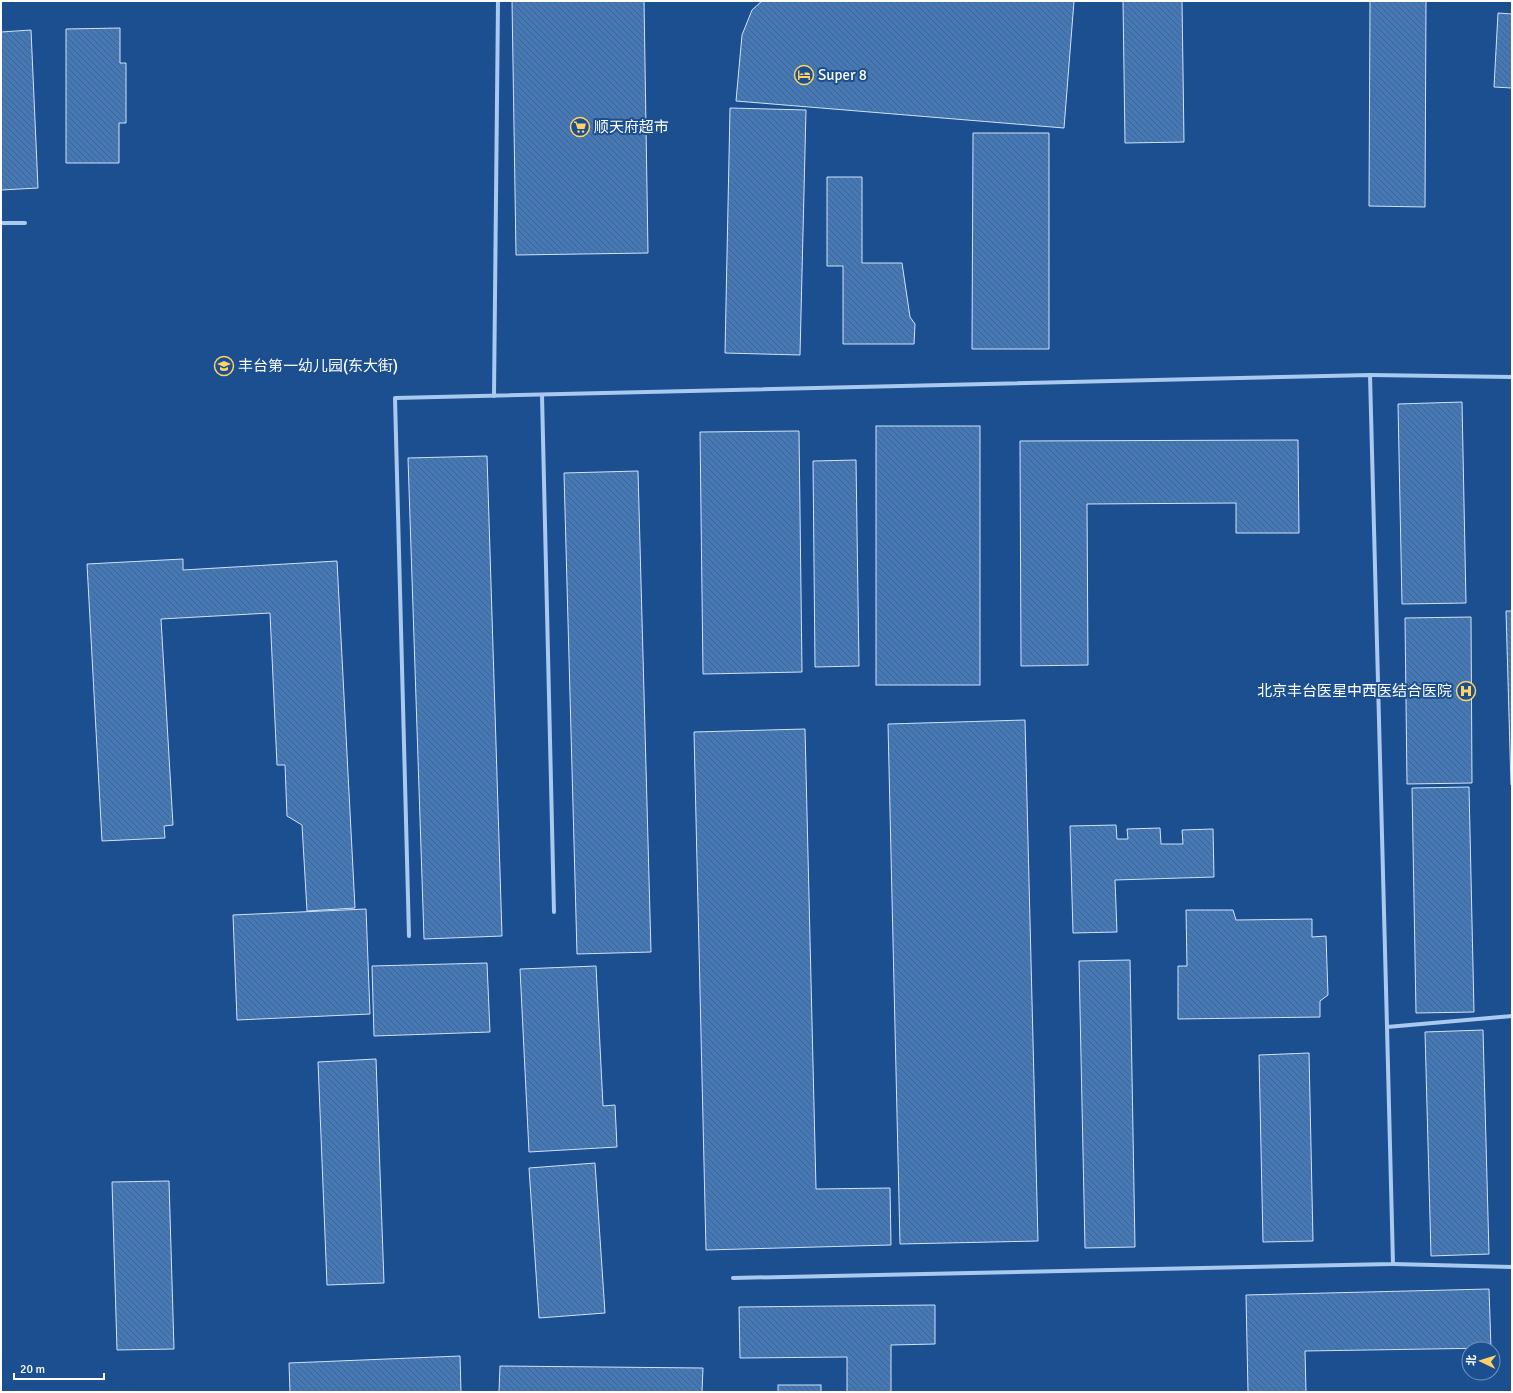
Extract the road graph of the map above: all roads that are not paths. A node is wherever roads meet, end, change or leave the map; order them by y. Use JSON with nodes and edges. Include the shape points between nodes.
{"nodes":[{"id":1,"x":498,"y":1,"type":"edge"},
{"id":2,"x":25,"y":223,"type":"dead end"},
{"id":3,"x":1,"y":224,"type":"edge"},
{"id":4,"x":1370,"y":375,"type":"junction"},
{"id":5,"x":1512,"y":377,"type":"edge"},
{"id":6,"x":542,"y":395,"type":"junction"},
{"id":7,"x":494,"y":396,"type":"junction"},
{"id":8,"x":554,"y":912,"type":"dead end"},
{"id":9,"x":409,"y":936,"type":"dead end"},
{"id":10,"x":1512,"y":1016,"type":"edge"},
{"id":11,"x":1387,"y":1027,"type":"junction"},
{"id":12,"x":1393,"y":1264,"type":"junction"},
{"id":13,"x":1512,"y":1268,"type":"edge"},
{"id":14,"x":733,"y":1278,"type":"dead end"}],
"edges":[{"from":1,"to":7,"type":"street"},
{"from":2,"to":3,"type":"street"},
{"from":4,"to":5,"type":"street"},
{"from":4,"to":6,"type":"street"},
{"from":4,"to":11,"type":"street"},
{"from":6,"to":7,"type":"street"},
{"from":6,"to":8,"type":"street"},
{"from":7,"to":9,"type":"street","via":[[395,398]]},
{"from":10,"to":11,"type":"street"},
{"from":11,"to":12,"type":"street"},
{"from":12,"to":13,"type":"street"},
{"from":12,"to":14,"type":"street"}]}
